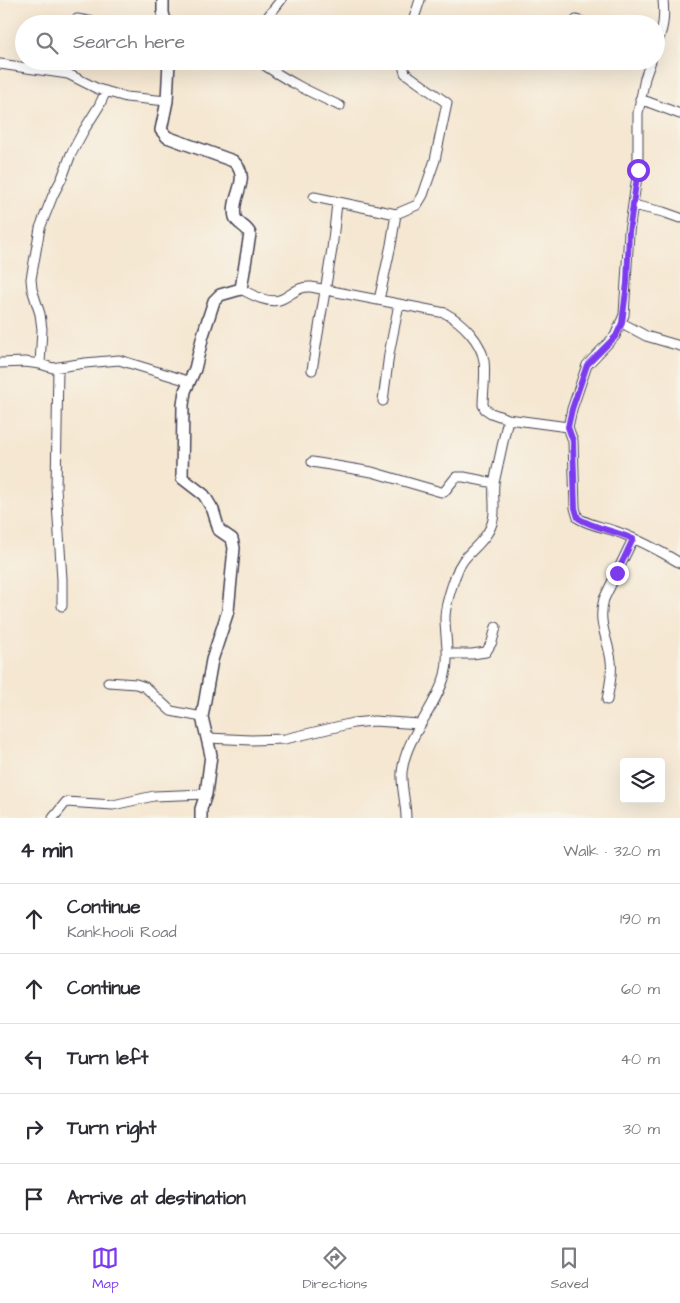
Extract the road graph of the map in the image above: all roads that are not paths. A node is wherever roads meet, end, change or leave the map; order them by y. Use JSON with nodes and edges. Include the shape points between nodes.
{"nodes":[{"id":1,"x":163,"y":0,"type":"edge"},
{"id":2,"x":280,"y":0,"type":"edge"},
{"id":3,"x":420,"y":0,"type":"edge"},
{"id":4,"x":663,"y":0,"type":"edge"},
{"id":5,"x":164,"y":15,"type":"edge"},
{"id":6,"x":269,"y":15,"type":"edge"},
{"id":7,"x":415,"y":15,"type":"edge"},
{"id":8,"x":665,"y":15,"type":"edge"},
{"id":9,"x":0,"y":64,"type":"edge"},
{"id":10,"x":15,"y":66,"type":"edge"},
{"id":11,"x":41,"y":70,"type":"edge"},
{"id":12,"x":169,"y":70,"type":"edge"},
{"id":13,"x":271,"y":70,"type":"edge"},
{"id":14,"x":404,"y":70,"type":"edge"},
{"id":15,"x":648,"y":70,"type":"edge"},
{"id":16,"x":106,"y":91,"type":"junction"},
{"id":17,"x":640,"y":99,"type":"junction"},
{"id":18,"x":167,"y":100,"type":"junction"},
{"id":19,"x":340,"y":106,"type":"dead end"},
{"id":20,"x":680,"y":114,"type":"edge"},
{"id":21,"x":314,"y":197,"type":"dead end"},
{"id":22,"x":337,"y":203,"type":"junction"},
{"id":23,"x":633,"y":205,"type":"junction"},
{"id":24,"x":396,"y":214,"type":"junction"},
{"id":25,"x":680,"y":218,"type":"edge"},
{"id":26,"x":241,"y":289,"type":"junction"},
{"id":27,"x":325,"y":289,"type":"junction"},
{"id":28,"x":379,"y":300,"type":"junction"},
{"id":29,"x":399,"y":304,"type":"junction"},
{"id":30,"x":622,"y":323,"type":"junction"},
{"id":31,"x":680,"y":346,"type":"edge"},
{"id":32,"x":0,"y":364,"type":"edge"},
{"id":33,"x":40,"y":364,"type":"junction"},
{"id":34,"x":58,"y":367,"type":"junction"},
{"id":35,"x":312,"y":370,"type":"dead end"},
{"id":36,"x":188,"y":381,"type":"junction"},
{"id":37,"x":383,"y":401,"type":"dead end"},
{"id":38,"x":508,"y":419,"type":"junction"},
{"id":39,"x":568,"y":427,"type":"junction"},
{"id":40,"x":312,"y":462,"type":"dead end"},
{"id":41,"x":494,"y":484,"type":"junction"},
{"id":42,"x":633,"y":539,"type":"junction"},
{"id":43,"x":680,"y":564,"type":"edge"},
{"id":44,"x":62,"y":606,"type":"dead end"},
{"id":45,"x":496,"y":627,"type":"dead end"},
{"id":46,"x":447,"y":654,"type":"junction"},
{"id":47,"x":108,"y":682,"type":"dead end"},
{"id":48,"x":607,"y":700,"type":"dead end"},
{"id":49,"x":202,"y":717,"type":"junction"},
{"id":50,"x":420,"y":724,"type":"junction"},
{"id":51,"x":208,"y":738,"type":"junction"},
{"id":52,"x":206,"y":794,"type":"junction"},
{"id":53,"x":53,"y":818,"type":"edge"},
{"id":54,"x":201,"y":818,"type":"edge"},
{"id":55,"x":406,"y":818,"type":"edge"}],
"edges":[{"from":1,"to":5,"type":"street"},
{"from":2,"to":6,"type":"street"},
{"from":3,"to":7,"type":"street"},
{"from":4,"to":8,"type":"street"},
{"from":9,"to":10,"type":"street"},
{"from":11,"to":16,"type":"street","via":[[68,74]]},
{"from":12,"to":18,"type":"street"},
{"from":13,"to":19,"type":"street"},
{"from":14,"to":24,"type":"street","via":[[446,103],[435,160],[423,195],[418,205]]},
{"from":15,"to":17,"type":"street"},
{"from":16,"to":18,"type":"street","via":[[126,97]]},
{"from":16,"to":33,"type":"street","via":[[71,154],[40,228],[31,279],[42,328]]},
{"from":17,"to":20,"type":"street"},
{"from":17,"to":23,"type":"street","via":[[638,170]]},
{"from":18,"to":26,"type":"street","via":[[161,130],[167,137],[233,161],[240,170],[235,217],[250,234]]},
{"from":21,"to":22,"type":"street"},
{"from":22,"to":24,"type":"street"},
{"from":22,"to":27,"type":"street"},
{"from":23,"to":25,"type":"street"},
{"from":23,"to":30,"type":"street"},
{"from":24,"to":28,"type":"street"},
{"from":26,"to":27,"type":"street","via":[[251,295],[281,300],[304,286]]},
{"from":26,"to":36,"type":"street","via":[[220,295],[214,301],[195,369]]},
{"from":27,"to":28,"type":"street"},
{"from":27,"to":35,"type":"street"},
{"from":28,"to":29,"type":"street"},
{"from":29,"to":37,"type":"street"},
{"from":29,"to":38,"type":"street","via":[[445,313],[466,327],[484,361],[483,405],[491,413]]},
{"from":30,"to":31,"type":"street","via":[[646,336]]},
{"from":30,"to":39,"type":"street","via":[[616,336],[587,365]]},
{"from":32,"to":33,"type":"street"},
{"from":33,"to":34,"type":"street"},
{"from":34,"to":36,"type":"street","via":[[119,360]]},
{"from":34,"to":44,"type":"street","via":[[56,488]]},
{"from":36,"to":49,"type":"street","via":[[183,404],[182,478],[210,503],[219,530],[233,542],[228,611],[212,660]]},
{"from":38,"to":39,"type":"street"},
{"from":38,"to":41,"type":"street"},
{"from":39,"to":42,"type":"street","via":[[573,441],[578,518]]},
{"from":40,"to":41,"type":"street","via":[[381,474],[440,492],[444,492],[456,477]]},
{"from":41,"to":46,"type":"street","via":[[495,511],[487,534],[463,559],[454,578],[445,616]]},
{"from":42,"to":43,"type":"street"},
{"from":42,"to":48,"type":"street","via":[[602,607],[602,630],[611,661]]},
{"from":45,"to":46,"type":"street","via":[[486,652]]},
{"from":46,"to":50,"type":"street","via":[[440,688]]},
{"from":47,"to":49,"type":"street","via":[[145,687],[171,711]]},
{"from":49,"to":51,"type":"street"},
{"from":50,"to":51,"type":"street","via":[[353,723],[286,739]]},
{"from":50,"to":55,"type":"street","via":[[410,742],[402,772]]},
{"from":51,"to":52,"type":"street","via":[[211,755]]},
{"from":52,"to":53,"type":"street","via":[[154,796],[113,805],[72,801],[66,802]]},
{"from":52,"to":54,"type":"street"}]}
